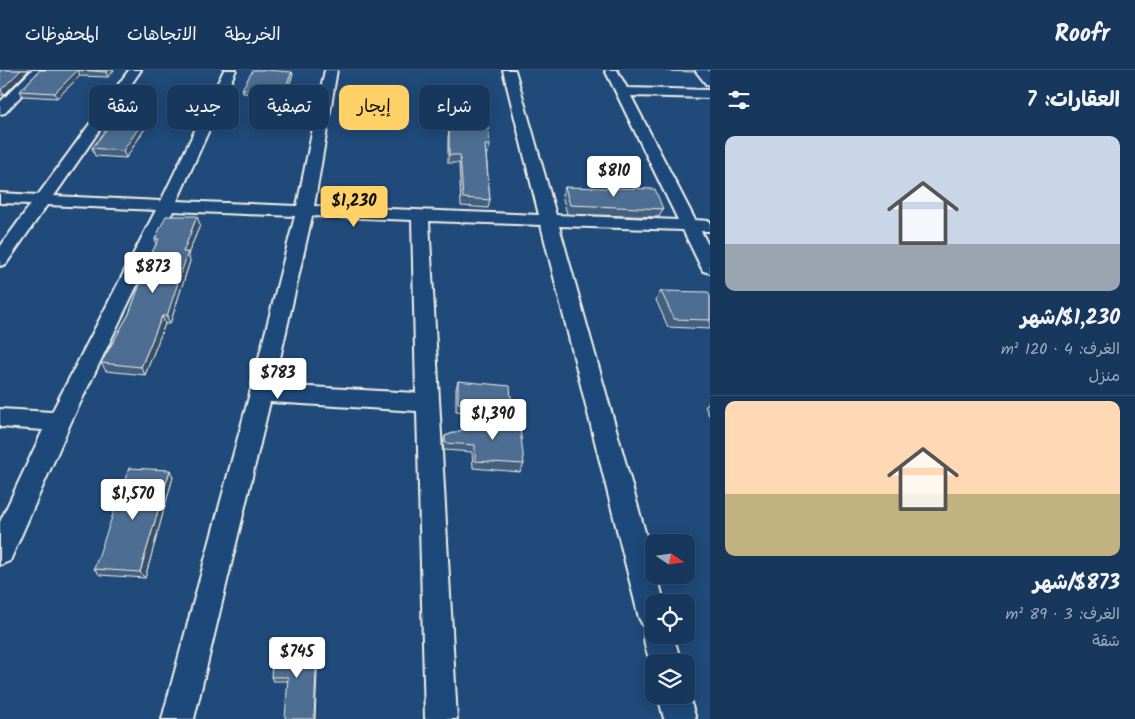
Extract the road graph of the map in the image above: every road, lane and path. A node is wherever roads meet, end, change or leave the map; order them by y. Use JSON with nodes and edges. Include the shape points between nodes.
{"nodes":[{"id":1,"x":39,"y":70,"type":"edge"},
{"id":2,"x":135,"y":70,"type":"edge"},
{"id":3,"x":230,"y":70,"type":"edge"},
{"id":4,"x":331,"y":70,"type":"edge"},
{"id":5,"x":509,"y":70,"type":"edge"},
{"id":6,"x":611,"y":70,"type":"edge"},
{"id":7,"x":701,"y":70,"type":"edge"},
{"id":8,"x":710,"y":82,"type":"edge"},
{"id":9,"x":622,"y":92,"type":"junction"},
{"id":10,"x":710,"y":94,"type":"edge"},
{"id":11,"x":0,"y":110,"type":"edge"},
{"id":12,"x":0,"y":198,"type":"edge"},
{"id":13,"x":42,"y":200,"type":"junction"},
{"id":14,"x":167,"y":206,"type":"junction"},
{"id":15,"x":305,"y":210,"type":"junction"},
{"id":16,"x":420,"y":214,"type":"junction"},
{"id":17,"x":548,"y":218,"type":"junction"},
{"id":18,"x":689,"y":225,"type":"junction"},
{"id":19,"x":710,"y":226,"type":"edge"},
{"id":20,"x":0,"y":260,"type":"edge"},
{"id":21,"x":710,"y":267,"type":"edge"},
{"id":22,"x":261,"y":393,"type":"junction"},
{"id":23,"x":429,"y":403,"type":"junction"},
{"id":24,"x":0,"y":418,"type":"edge"},
{"id":25,"x":59,"y":422,"type":"junction"},
{"id":26,"x":0,"y":552,"type":"edge"},
{"id":27,"x":648,"y":594,"type":"edge"},
{"id":28,"x":676,"y":704,"type":"edge"},
{"id":29,"x":178,"y":719,"type":"edge"},
{"id":30,"x":441,"y":719,"type":"edge"},
{"id":31,"x":680,"y":719,"type":"edge"}],
"edges":[{"from":1,"to":11,"type":"street"},
{"from":2,"to":13,"type":"street"},
{"from":3,"to":14,"type":"street"},
{"from":4,"to":15,"type":"street"},
{"from":5,"to":17,"type":"street"},
{"from":6,"to":9,"type":"street"},
{"from":7,"to":8,"type":"street"},
{"from":9,"to":10,"type":"street"},
{"from":9,"to":18,"type":"street"},
{"from":12,"to":13,"type":"street"},
{"from":13,"to":14,"type":"street"},
{"from":13,"to":20,"type":"street"},
{"from":14,"to":15,"type":"street"},
{"from":14,"to":25,"type":"street"},
{"from":15,"to":16,"type":"street"},
{"from":15,"to":22,"type":"street"},
{"from":16,"to":17,"type":"street"},
{"from":16,"to":23,"type":"street"},
{"from":17,"to":18,"type":"street"},
{"from":17,"to":27,"type":"street"},
{"from":18,"to":19,"type":"street"},
{"from":18,"to":21,"type":"street"},
{"from":22,"to":23,"type":"street"},
{"from":22,"to":29,"type":"street"},
{"from":23,"to":30,"type":"street"},
{"from":24,"to":25,"type":"street"},
{"from":25,"to":26,"type":"street"},
{"from":28,"to":31,"type":"street"}]}
